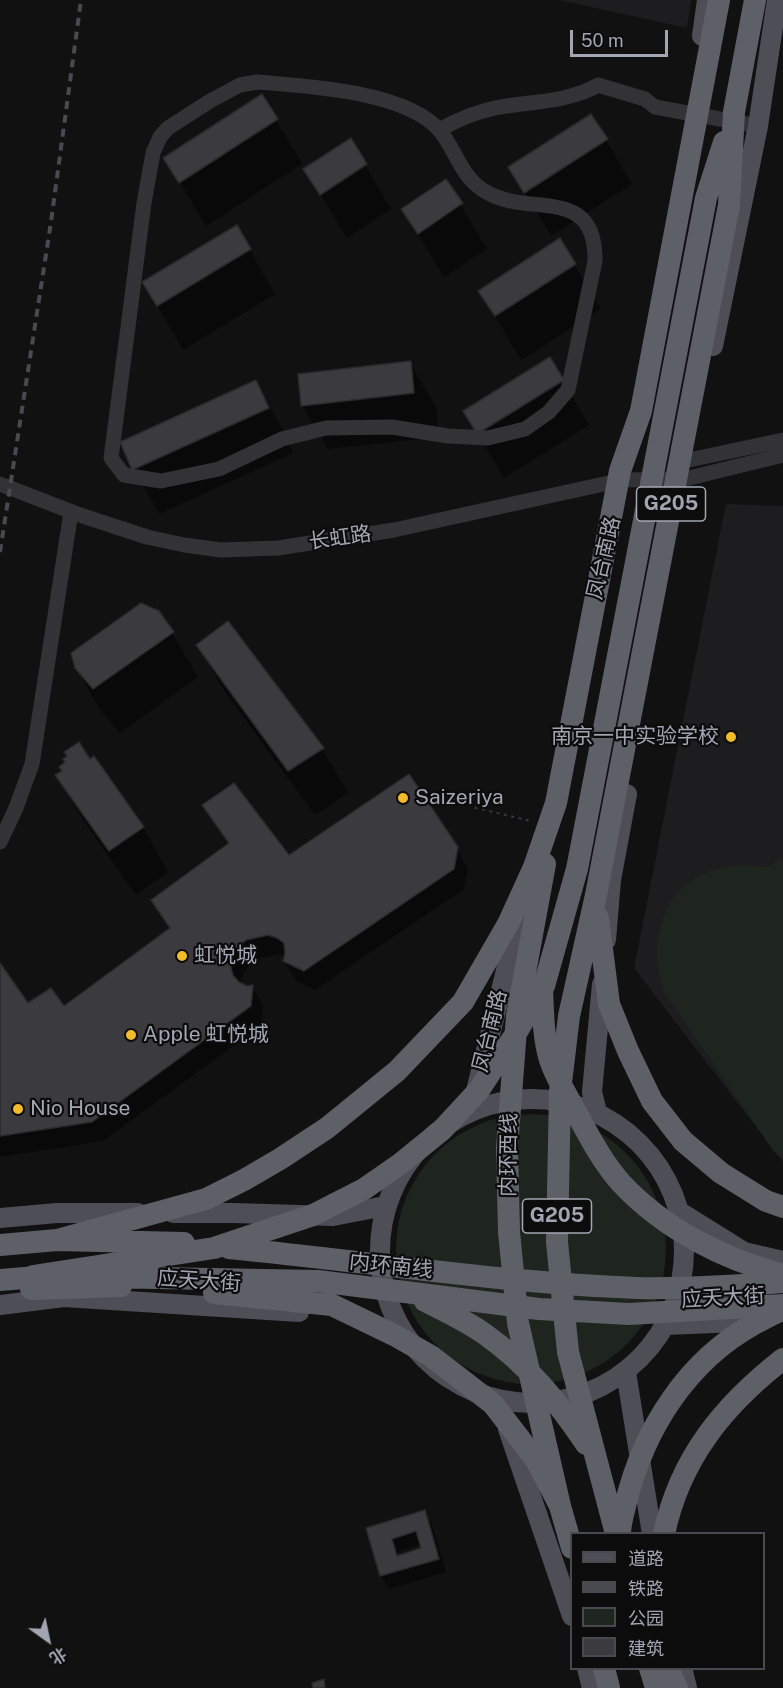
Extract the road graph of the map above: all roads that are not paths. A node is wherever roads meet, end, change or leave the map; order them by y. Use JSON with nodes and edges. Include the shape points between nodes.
{"nodes":[{"id":1,"x":707,"y":0,"type":"edge"},
{"id":2,"x":719,"y":0,"type":"edge"},
{"id":3,"x":755,"y":0,"type":"edge"},
{"id":4,"x":777,"y":0,"type":"edge"},
{"id":5,"x":734,"y":112,"type":"junction"},
{"id":6,"x":689,"y":114,"type":"junction"},
{"id":7,"x":758,"y":126,"type":"junction"},
{"id":8,"x":439,"y":130,"type":"junction"},
{"id":9,"x":641,"y":411,"type":"junction"},
{"id":10,"x":783,"y":440,"type":"edge"},
{"id":11,"x":783,"y":455,"type":"edge"},
{"id":12,"x":687,"y":469,"type":"junction"},
{"id":13,"x":622,"y":480,"type":"junction"},
{"id":14,"x":0,"y":484,"type":"edge"},
{"id":15,"x":71,"y":512,"type":"junction"},
{"id":16,"x":556,"y":803,"type":"junction"},
{"id":17,"x":0,"y":842,"type":"edge"},
{"id":18,"x":596,"y":895,"type":"junction"},
{"id":19,"x":471,"y":1110,"type":"junction"},
{"id":20,"x":597,"y":1112,"type":"junction"},
{"id":21,"x":385,"y":1206,"type":"junction"},
{"id":22,"x":783,"y":1207,"type":"edge"},
{"id":23,"x":681,"y":1212,"type":"junction"},
{"id":24,"x":0,"y":1218,"type":"edge"},
{"id":25,"x":57,"y":1240,"type":"junction"},
{"id":26,"x":0,"y":1245,"type":"edge"},
{"id":27,"x":312,"y":1258,"type":"junction"},
{"id":28,"x":783,"y":1261,"type":"edge"},
{"id":29,"x":783,"y":1275,"type":"edge"},
{"id":30,"x":33,"y":1276,"type":"junction"},
{"id":31,"x":0,"y":1280,"type":"edge"},
{"id":32,"x":783,"y":1282,"type":"edge"},
{"id":33,"x":0,"y":1293,"type":"edge"},
{"id":34,"x":0,"y":1305,"type":"edge"},
{"id":35,"x":783,"y":1305,"type":"edge"},
{"id":36,"x":783,"y":1310,"type":"edge"},
{"id":37,"x":394,"y":1319,"type":"junction"},
{"id":38,"x":783,"y":1320,"type":"edge"},
{"id":39,"x":666,"y":1325,"type":"junction"},
{"id":40,"x":783,"y":1359,"type":"edge"},
{"id":41,"x":626,"y":1372,"type":"junction"},
{"id":42,"x":498,"y":1400,"type":"junction"},
{"id":43,"x":560,"y":1506,"type":"junction"},
{"id":44,"x":618,"y":1532,"type":"edge"},
{"id":45,"x":618,"y":1532,"type":"edge"},
{"id":46,"x":630,"y":1532,"type":"edge"},
{"id":47,"x":652,"y":1532,"type":"edge"},
{"id":48,"x":664,"y":1532,"type":"edge"},
{"id":49,"x":570,"y":1541,"type":"edge"},
{"id":50,"x":570,"y":1610,"type":"edge"},
{"id":51,"x":588,"y":1670,"type":"edge"},
{"id":52,"x":604,"y":1670,"type":"edge"},
{"id":53,"x":651,"y":1670,"type":"edge"},
{"id":54,"x":659,"y":1670,"type":"edge"},
{"id":55,"x":669,"y":1670,"type":"edge"},
{"id":56,"x":682,"y":1670,"type":"edge"},
{"id":57,"x":592,"y":1688,"type":"edge"},
{"id":58,"x":609,"y":1688,"type":"edge"},
{"id":59,"x":656,"y":1688,"type":"edge"},
{"id":60,"x":664,"y":1688,"type":"edge"},
{"id":61,"x":677,"y":1688,"type":"edge"},
{"id":62,"x":687,"y":1688,"type":"edge"}],
"edges":[{"from":1,"to":6,"type":"main road","name":"凤台南路"},
{"from":2,"to":9,"type":"highway"},
{"from":3,"to":5,"type":"highway","number":"G205"},
{"from":4,"to":7,"type":"main road"},
{"from":5,"to":18,"type":"highway","number":"G205","via":[[729,205]]},
{"from":5,"to":30,"type":"highway","via":[[706,198],[577,869],[544,986],[521,1025],[479,1090],[442,1130],[364,1189],[313,1215],[214,1248]]},
{"from":6,"to":7,"type":"street"},
{"from":6,"to":8,"type":"street","via":[[655,107],[645,99],[598,85],[584,93],[495,108],[457,119]]},
{"from":6,"to":13,"type":"main road","name":"凤台南路"},
{"from":7,"to":12,"type":"main road"},
{"from":8,"to":8,"type":"street","via":[[406,109],[377,97],[257,82],[240,85],[168,128],[153,153],[144,203],[111,458],[124,476],[160,481],[219,469],[282,440],[326,428],[392,427],[488,438],[525,429],[549,412],[568,390],[595,261],[590,230],[578,216],[558,206],[504,199],[474,185]]},
{"from":9,"to":16,"type":"highway","via":[[620,471]]},
{"from":9,"to":29,"type":"highway","via":[[635,491],[567,864],[540,967],[545,1032],[550,1060],[567,1095],[598,1153],[620,1182],[641,1203],[699,1242]]},
{"from":10,"to":12,"type":"street"},
{"from":11,"to":12,"type":"street"},
{"from":12,"to":13,"type":"street","name":"长虹路"},
{"from":12,"to":20,"type":"main road","via":[[611,880],[592,1092]]},
{"from":13,"to":15,"type":"street","name":"长虹路","via":[[394,530],[278,548],[221,550],[184,545]]},
{"from":13,"to":19,"type":"main road","name":"凤台南路","via":[[543,823]]},
{"from":14,"to":15,"type":"street","name":"长虹路"},
{"from":15,"to":17,"type":"street","via":[[32,764]]},
{"from":16,"to":25,"type":"highway","via":[[534,867],[487,963],[463,1002],[397,1071],[327,1128],[206,1199]]},
{"from":16,"to":43,"type":"highway","name":"内环西线","via":[[517,1016],[507,1148],[509,1232],[518,1323]]},
{"from":18,"to":22,"type":"highway","via":[[609,1004],[652,1101],[683,1141],[720,1173]]},
{"from":18,"to":44,"type":"highway","number":"G205","via":[[569,1016],[560,1091],[557,1242],[568,1352]]},
{"from":19,"to":20,"type":"main road","via":[[524,1099],[556,1100]]},
{"from":19,"to":21,"type":"main road","via":[[434,1134],[404,1166]]},
{"from":20,"to":23,"type":"main road","via":[[626,1129],[650,1152],[668,1180]]},
{"from":21,"to":24,"type":"main road","via":[[333,1216],[233,1212],[68,1213]]},
{"from":21,"to":37,"type":"main road","via":[[378,1244],[382,1283]]},
{"from":23,"to":28,"type":"main road","name":"应天大街","via":[[744,1252]]},
{"from":23,"to":39,"type":"main road","via":[[684,1270],[678,1298]]},
{"from":25,"to":26,"type":"highway","name":"内环南线"},
{"from":25,"to":27,"type":"highway","name":"内环南线","via":[[182,1243]]},
{"from":27,"to":32,"type":"highway","name":"内环南线","via":[[636,1288]]},
{"from":27,"to":46,"type":"highway","via":[[372,1274],[485,1334],[518,1361],[550,1393],[593,1455],[624,1512]]},
{"from":30,"to":31,"type":"highway","name":"内环南线"},
{"from":30,"to":35,"type":"highway","name":"内环南线","via":[[318,1281],[539,1309],[629,1314]]},
{"from":33,"to":43,"type":"highway","via":[[139,1286],[332,1305],[431,1356],[493,1404],[536,1460]]},
{"from":34,"to":37,"type":"main road","name":"应天大街","via":[[64,1297]]},
{"from":36,"to":45,"type":"highway","via":[[734,1335],[678,1389],[653,1430],[632,1478]]},
{"from":37,"to":42,"type":"main road","via":[[420,1356],[456,1384]]},
{"from":38,"to":39,"type":"main road","name":"应天大街"},
{"from":39,"to":41,"type":"main road"},
{"from":40,"to":48,"type":"highway","via":[[746,1389],[704,1440],[687,1468]]},
{"from":41,"to":42,"type":"main road","via":[[586,1394],[543,1404]]},
{"from":41,"to":47,"type":"main road"},
{"from":42,"to":50,"type":"main road"},
{"from":43,"to":49,"type":"highway"},
{"from":51,"to":57,"type":"main road"},
{"from":52,"to":58,"type":"highway"},
{"from":53,"to":59,"type":"highway"},
{"from":54,"to":60,"type":"highway"},
{"from":55,"to":61,"type":"highway"},
{"from":56,"to":62,"type":"main road"}]}
